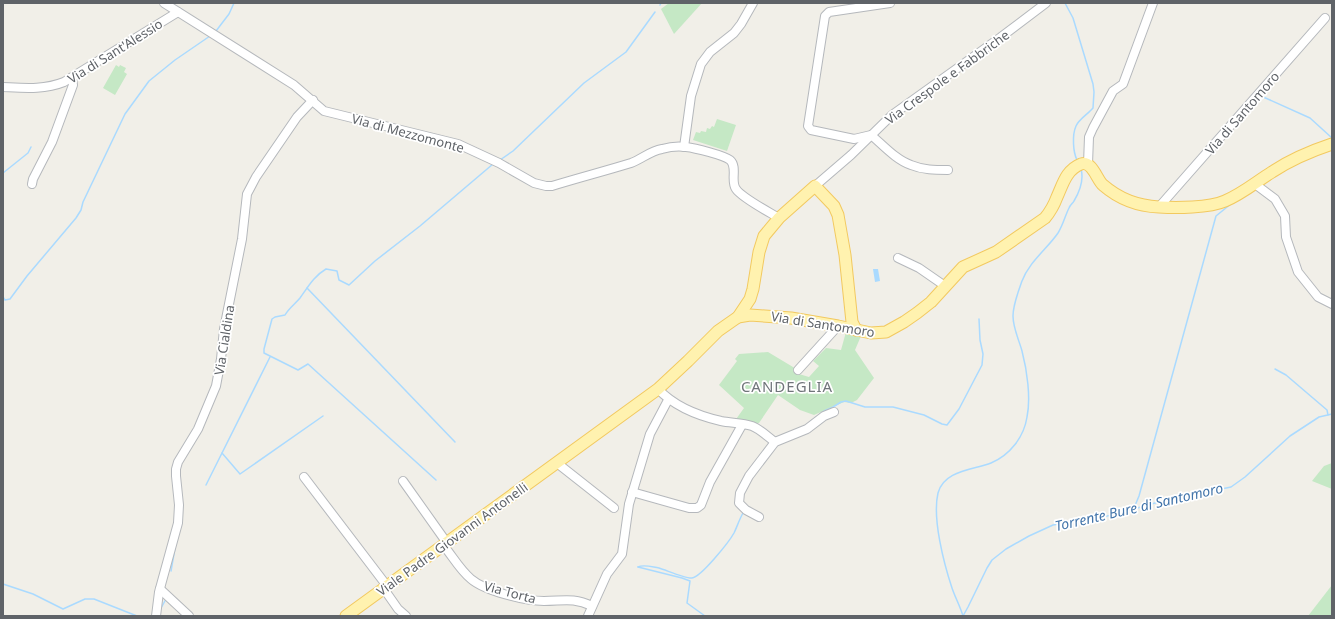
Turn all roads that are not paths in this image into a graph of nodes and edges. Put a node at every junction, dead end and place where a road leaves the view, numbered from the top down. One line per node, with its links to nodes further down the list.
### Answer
1 (164, 3): 6 (street, Via di Mezzomonte)
2 (753, 3): 13 (street)
3 (890, 3): 11 (street)
4 (1046, 3): 11 (street, Via Crespole e Fabbriche)
5 (1153, 3): 14 (street)
6 (178, 12): 8 (street, Via di Sant'Alessio); 10 (street, Via di Mezzomonte)
7 (1325, 18): 19 (street, Via di Santomoro)
8 (72, 78): 9 (street, Via di Sant'Alessio); 16 (street)
9 (3, 87)
10 (312, 100): 13 (street, Via di Mezzomonte); 40 (street, Via Cialdina)
11 (871, 135): 15 (street); 18 (street, Via Crespole e Fabbriche)
12 (1332, 144): 17 (main road)
13 (684, 147): 20 (street, Via di Mezzomonte)
14 (1081, 165): 19 (main road); 22 (main road, Via di Santomoro)
15 (948, 170)
16 (32, 184)
17 (1255, 184): 19 (main road); 23 (street)
18 (815, 186): 20 (main road); 25 (main road)
19 (1159, 207)
20 (779, 218): 24 (main road)
21 (898, 258): 22 (street)
22 (944, 286): 25 (main road, Via di Santomoro)
23 (1332, 304)
24 (738, 317): 25 (main road, Via di Santomoro); 27 (main road, Viale Padre Giovanni Antonelli)
25 (848, 326): 26 (street)
26 (798, 370)
27 (658, 389): 28 (street); 32 (main road, Viale Padre Giovanni Antonelli)
28 (668, 400): 30 (street); 35 (street)
29 (834, 412): 31 (street)
30 (742, 425): 31 (street); 35 (street)
31 (775, 442): 37 (street)
32 (557, 463): 36 (street); 38 (main road, Viale Padre Giovanni Antonelli)
33 (304, 477): 39 (street)
34 (403, 480): 38 (street, Via Torta)
35 (632, 492): 41 (street)
36 (614, 508)
37 (759, 516)
38 (446, 544): 39 (main road, Viale Padre Giovanni Antonelli); 41 (street, Via Torta)
39 (385, 588): 44 (main road, Viale Padre Giovanni Antonelli); 45 (street)
40 (160, 590): 42 (street, Via Cialdina); 43 (street)
41 (592, 606): 46 (street)
42 (156, 612)
43 (189, 616)
44 (346, 616)
45 (406, 616)
46 (588, 616)

